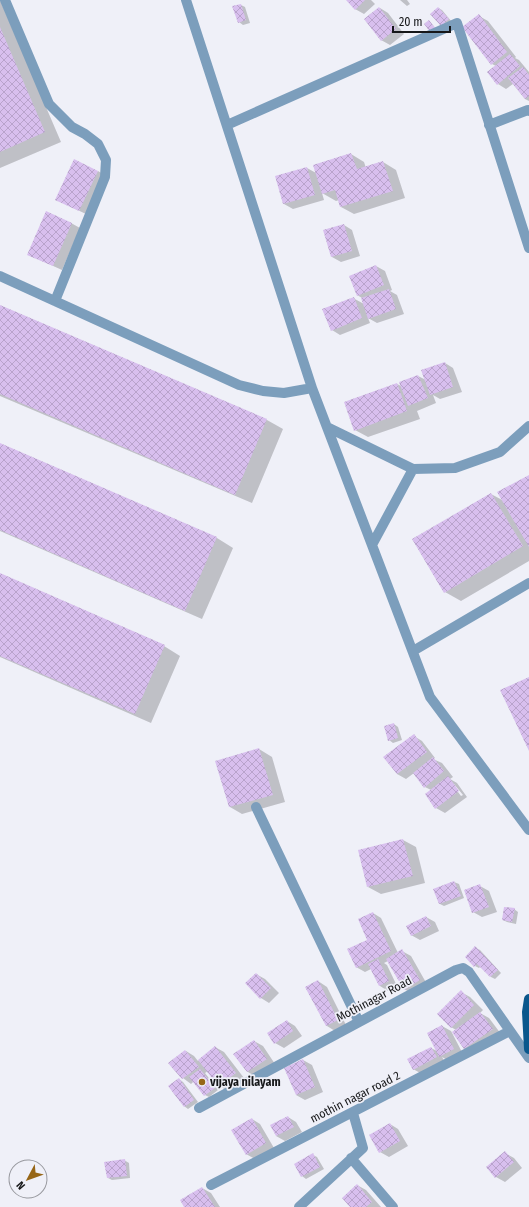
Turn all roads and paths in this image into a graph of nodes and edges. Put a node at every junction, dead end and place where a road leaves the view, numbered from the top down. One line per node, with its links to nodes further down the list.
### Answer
1 (5, 0): 8 (street)
2 (186, 0): 5 (street)
3 (529, 111): 4 (street)
4 (490, 125): 5 (street); 6 (street)
5 (227, 126): 9 (street)
6 (529, 248)
7 (0, 276): 8 (street)
8 (55, 301): 9 (street)
9 (312, 388): 11 (street)
10 (529, 426): 12 (street)
11 (327, 428): 12 (street); 13 (street)
12 (413, 470): 13 (street)
13 (372, 545): 15 (street)
14 (529, 583): 15 (street)
15 (413, 651): 17 (street)
16 (256, 807): 19 (street)
17 (529, 830)
18 (529, 999): 21 (main road)
19 (359, 1022): 20 (street, Mothinagar Road); 23 (street, Mothinagar Road)
20 (510, 1032): 22 (street, Mothinagar Road); 24 (street, mothin nagar road 2)
21 (529, 1049)
22 (529, 1058)
23 (199, 1108)
24 (353, 1113): 25 (street); 26 (street, mothin nagar road 2)
25 (351, 1158): 27 (street); 28 (street)
26 (211, 1185)
27 (299, 1207)
28 (393, 1207)

